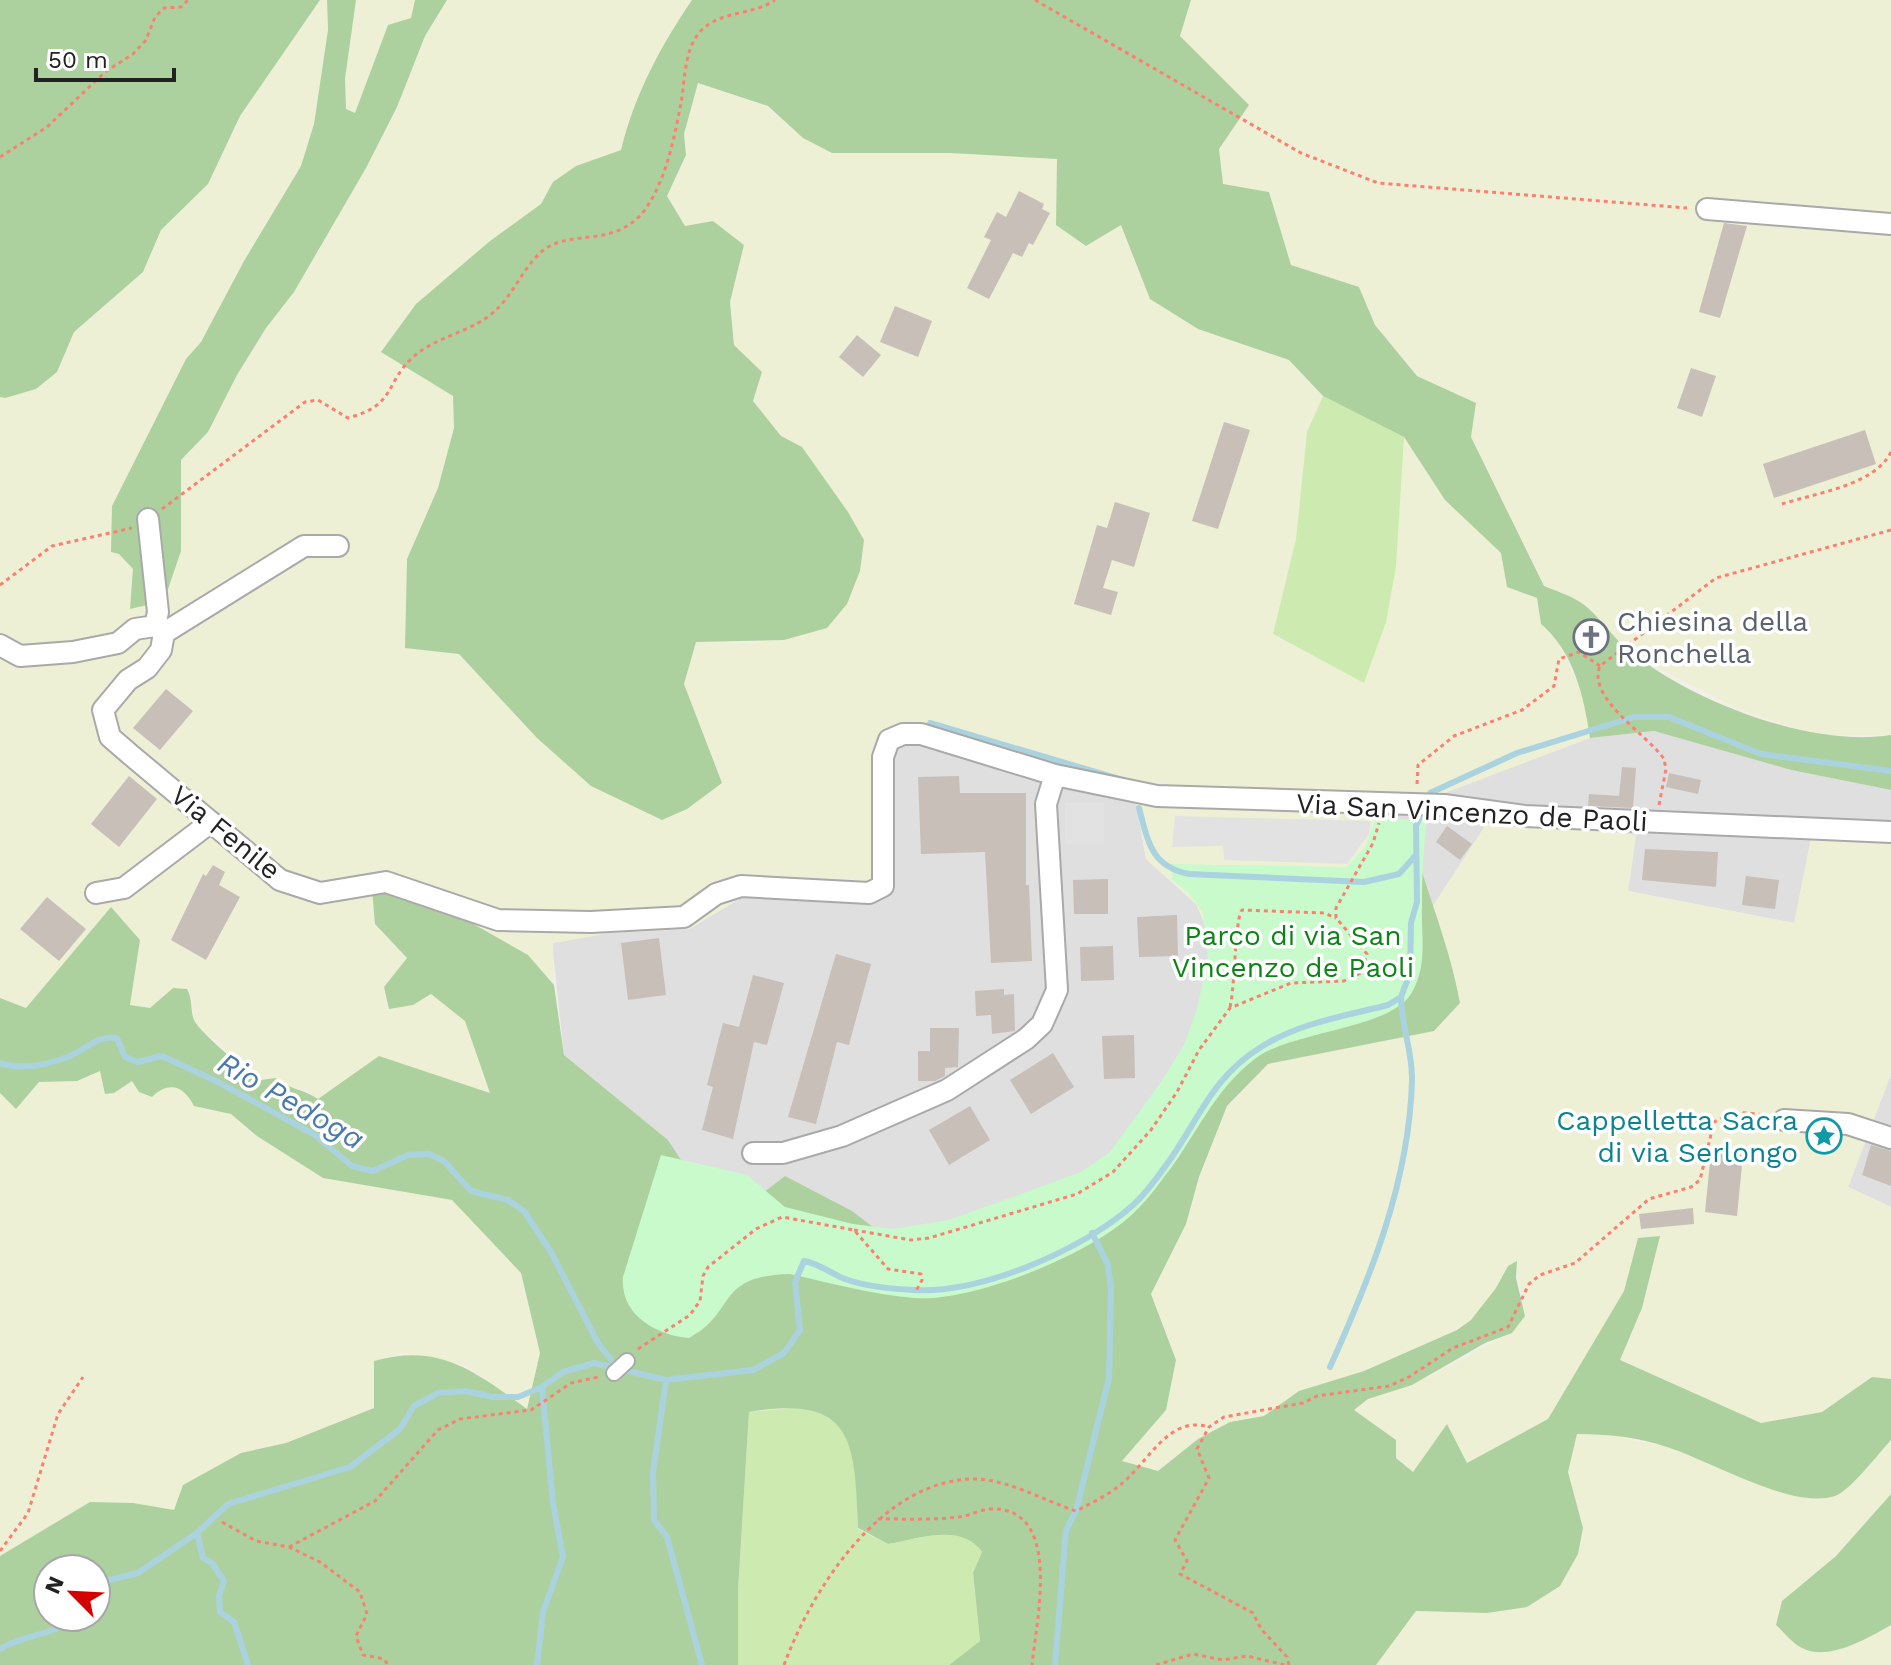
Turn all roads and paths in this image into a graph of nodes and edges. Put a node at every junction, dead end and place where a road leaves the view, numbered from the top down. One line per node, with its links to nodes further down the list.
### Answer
1 (171, 0): 5 (path)
2 (188, 0): 5 (path)
3 (775, 0): 11 (path)
4 (1035, 0): 7 (path)
5 (176, 6): 6 (path)
6 (0, 157)
7 (1707, 209): 8 (street)
8 (1891, 224)
9 (1891, 452): 10 (path)
10 (1782, 504)
11 (148, 519): 14 (path); 15 (street)
12 (1891, 530): 17 (path)
13 (338, 546): 15 (street)
14 (0, 585)
15 (159, 630): 16 (street); 21 (street, Via Fenile)
16 (0, 645)
17 (1600, 666): 20 (path); 22 (path)
18 (1055, 775): 19 (street, Via San Vincenzo de Paoli); 24 (street, Via San Vincenzo de Paoli); 32 (street)
19 (1385, 804): 20 (street, Via San Vincenzo de Paoli); 26 (path)
20 (1414, 805): 22 (street, Via San Vincenzo de Paoli)
21 (211, 822): 24 (street, Via Fenile); 25 (street)
22 (1653, 823): 23 (street, Via San Vincenzo de Paoli)
23 (1891, 832)
24 (883, 886)
25 (96, 893)
26 (1336, 908): 27 (path); 28 (path)
27 (1324, 913): 28 (path); 29 (path)
28 (1336, 918): 29 (path)
29 (1230, 1008): 33 (path)
30 (1784, 1120): 31 (street); 38 (path)
31 (1891, 1138)
32 (753, 1153)
33 (854, 1230): 34 (path); 35 (path)
34 (915, 1293)
35 (627, 1361): 36 (street)
36 (614, 1373): 41 (path)
37 (83, 1377): 42 (path)
38 (1209, 1427): 39 (path); 47 (path)
39 (878, 1519): 44 (path); 45 (path)
40 (222, 1522): 41 (path)
41 (289, 1547): 43 (path)
42 (0, 1551)
43 (388, 1665)
44 (784, 1665)
45 (1032, 1665)
46 (1156, 1665): 47 (path)
47 (1287, 1665)

